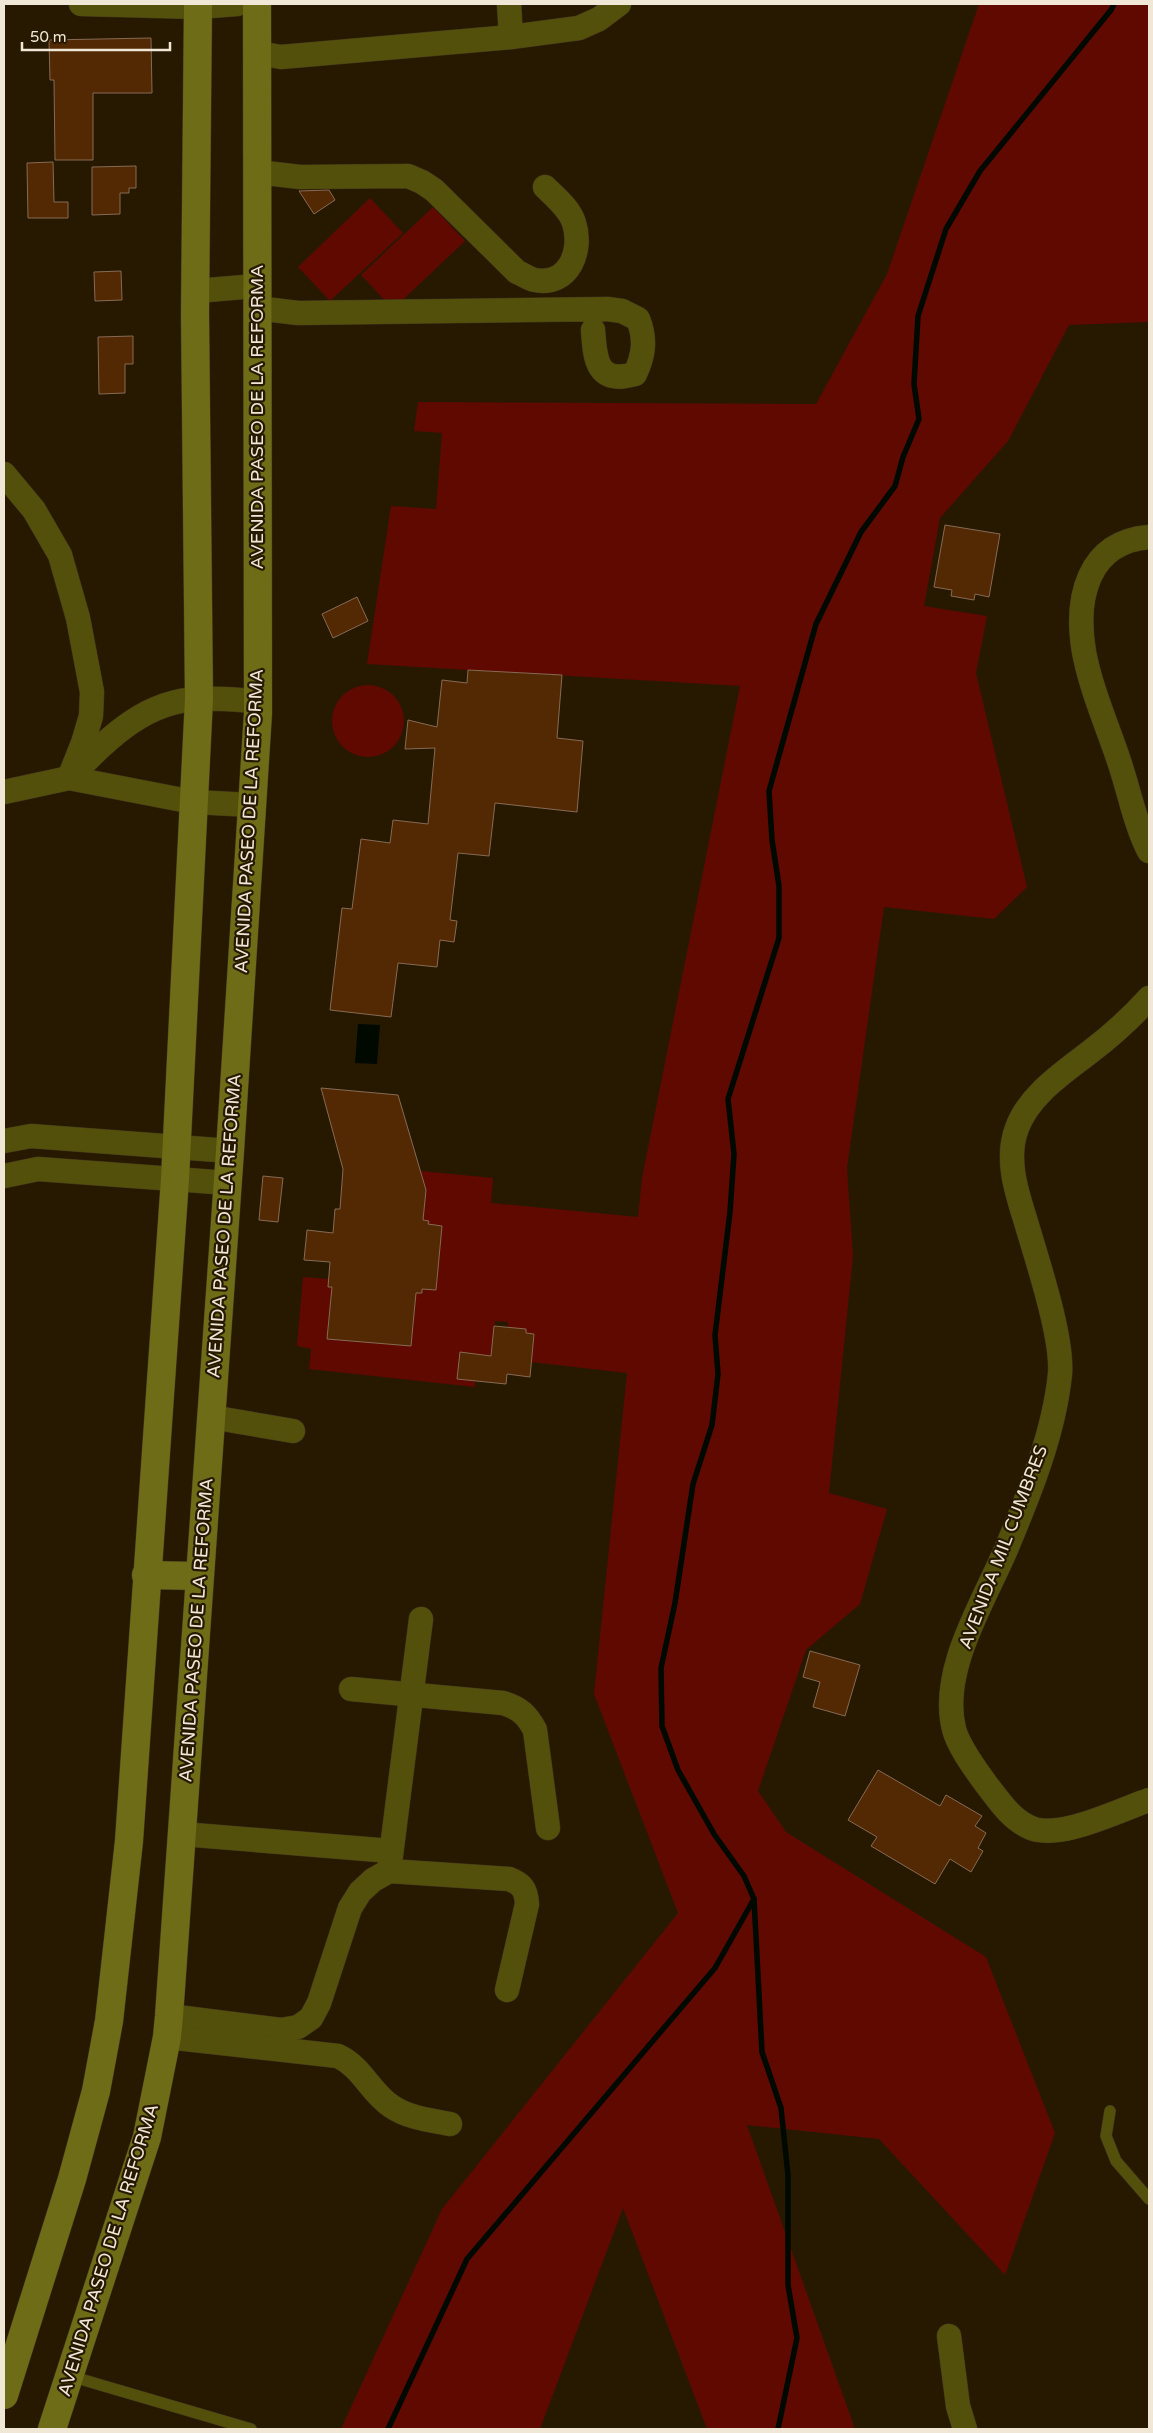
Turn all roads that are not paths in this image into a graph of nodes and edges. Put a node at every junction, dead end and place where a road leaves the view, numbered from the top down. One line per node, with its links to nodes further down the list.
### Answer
1 (81, 4): 6 (street)
2 (237, 4): 6 (street)
3 (257, 4): 8 (main road, AVENIDA PASEO DE LA REFORMA)
4 (509, 4): 7 (street)
5 (619, 4): 7 (street)
6 (198, 5): 11 (main road)
7 (511, 37): 8 (street)
8 (258, 53): 9 (main road, AVENIDA PASEO DE LA REFORMA)
9 (257, 172): 10 (street); 12 (main road, AVENIDA PASEO DE LA REFORMA)
10 (545, 187)
11 (196, 291): 12 (street); 16 (main road)
12 (256, 297): 13 (street); 17 (main road, AVENIDA PASEO DE LA REFORMA)
13 (593, 330)
14 (4, 474): 18 (street)
15 (1149, 537): 22 (street)
16 (198, 699): 17 (street); 18 (street); 20 (main road)
17 (258, 701): 21 (main road, AVENIDA PASEO DE LA REFORMA)
18 (68, 778): 19 (street); 20 (street)
19 (4, 792)
20 (193, 802): 21 (street); 25 (main road)
21 (252, 804): 26 (main road, AVENIDA PASEO DE LA REFORMA)
22 (1149, 851)
23 (1149, 998): 37 (street, AVENIDA MIL CUMBRES)
24 (4, 1141): 25 (street)
25 (176, 1147): 26 (street); 28 (main road)
26 (230, 1151): 29 (main road, AVENIDA PASEO DE LA REFORMA)
27 (4, 1176): 28 (street)
28 (175, 1179): 29 (street); 32 (main road)
29 (228, 1183): 30 (main road, AVENIDA PASEO DE LA REFORMA)
30 (211, 1417): 31 (street); 33 (main road, AVENIDA PASEO DE LA REFORMA)
31 (293, 1431)
32 (146, 1575): 33 (main road); 48 (main road)
33 (199, 1576): 39 (main road, AVENIDA PASEO DE LA REFORMA)
34 (421, 1619): 36 (street)
35 (351, 1689): 36 (street)
36 (411, 1694): 38 (street); 40 (street)
37 (1149, 1800)
38 (548, 1828)
39 (182, 1834): 40 (street); 42 (main road, AVENIDA PASEO DE LA REFORMA)
40 (390, 1861): 41 (street); 42 (street)
41 (507, 1990)
42 (168, 2026): 44 (street); 47 (main road, AVENIDA PASEO DE LA REFORMA)
43 (1110, 2111): 45 (lane)
44 (450, 2124)
45 (1149, 2199)
46 (949, 2336): 51 (street)
47 (70, 2376): 49 (main road, AVENIDA PASEO DE LA REFORMA); 50 (lane)
48 (4, 2395)
49 (52, 2429)
50 (251, 2429)
51 (966, 2429)

